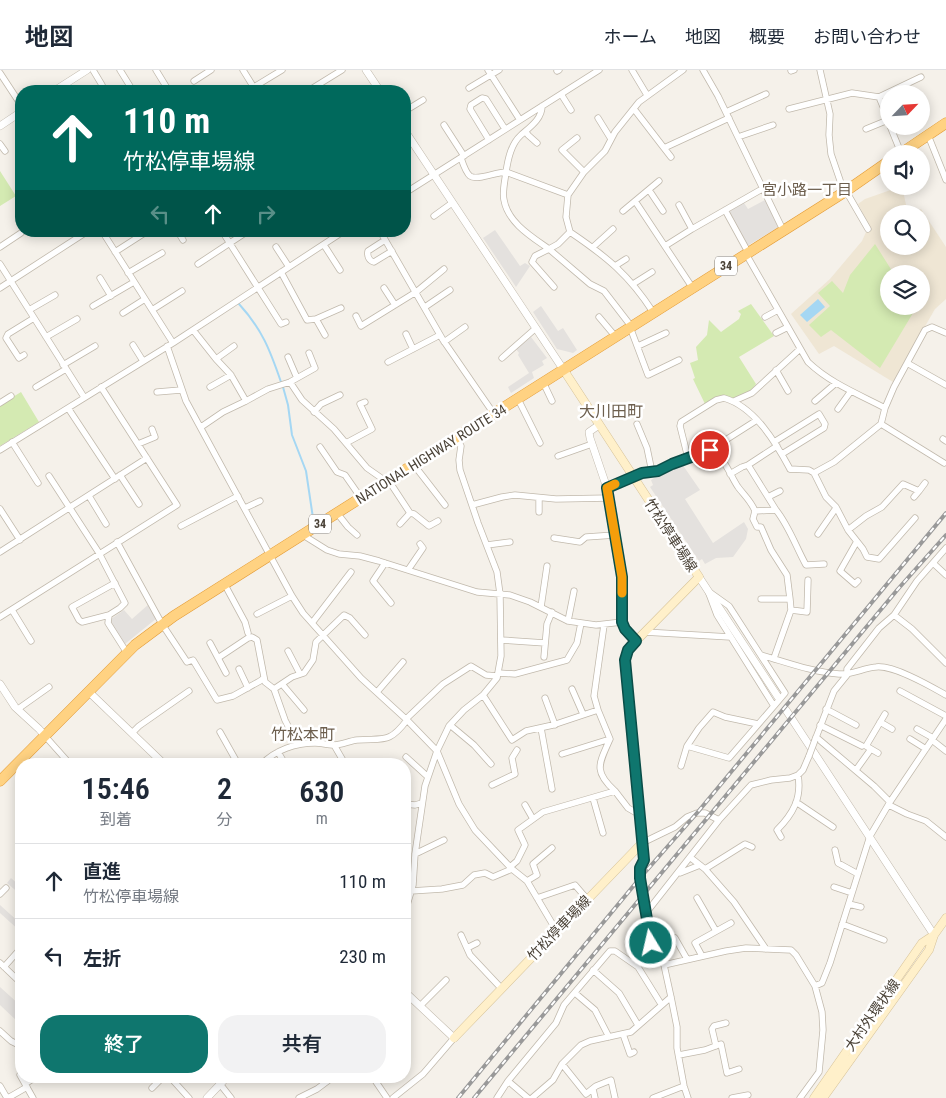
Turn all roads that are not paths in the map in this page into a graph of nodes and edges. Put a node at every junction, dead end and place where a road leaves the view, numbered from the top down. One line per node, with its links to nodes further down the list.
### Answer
1 (88, 70): 22 (street)
2 (93, 70): 23 (street)
3 (120, 70): 24 (street)
4 (156, 70): 21 (street)
5 (211, 70): 19 (street)
6 (243, 70): 25 (street)
7 (282, 70): 26 (street)
8 (342, 70): 27 (street)
9 (499, 70): 16 (street)
10 (599, 70): 31 (street)
11 (632, 70): 33 (street)
12 (683, 70): 33 (street)
13 (703, 70): 43 (street)
14 (821, 70): 36 (street)
15 (370, 71): 28 (street)
16 (490, 72): 30 (street); 47 (street)
17 (0, 73): 20 (street)
18 (921, 77): 29 (street)
19 (194, 81)
20 (3, 83): 35 (street)
21 (167, 84)
22 (64, 85)
23 (102, 85)
24 (130, 85)
25 (252, 85)
26 (261, 85)
27 (321, 85)
28 (377, 85)
29 (905, 85)
30 (469, 88)
31 (561, 94): 38 (street); 42 (street)
32 (766, 94): 43 (street)
33 (648, 95): 40 (street)
34 (880, 97): 36 (street)
35 (15, 98)
36 (827, 99): 41 (street); 79 (street)
37 (424, 100): 39 (street)
38 (542, 106): 47 (street); 55 (street)
39 (411, 108)
40 (634, 108): 60 (street); 66 (street)
41 (789, 109)
42 (570, 110)
43 (726, 112): 46 (street)
44 (15, 116): 52 (street)
45 (598, 118): 60 (street)
46 (729, 118): 58 (street); 66 (street)
47 (520, 120): 53 (street)
48 (946, 123): 56 (highway)
49 (880, 124): 54 (street)
50 (444, 125): 68 (street)
51 (773, 125): 58 (street)
52 (0, 126)
53 (505, 129): 62 (street); 62 (street)
54 (866, 129)
55 (526, 132): 63 (street); 71 (street)
56 (930, 134)
57 (928, 135): 65 (highway); 74 (street)
58 (738, 137): 77 (street)
59 (577, 138): 72 (street)
60 (611, 139): 72 (street)
61 (411, 140): 73 (street)
62 (489, 140): 68 (street)
63 (537, 143)
64 (0, 144): 67 (street)
65 (913, 145)
66 (664, 148): 69 (street)
67 (5, 151)
68 (462, 157): 71 (street); 73 (street)
69 (671, 157)
70 (880, 168): 79 (highway, NATIONAL HIGHWAY ROUTE 34 / 34)
71 (506, 172): 80 (street); 110 (street)
72 (584, 172): 80 (street)
73 (433, 175): 76 (street); 82 (street)
74 (946, 180)
75 (659, 181): 78 (street)
76 (411, 189)
77 (762, 189): 84 (street); 91 (street)
78 (648, 190): 81 (street); 86 (street)
79 (845, 191): 90 (street); 91 (highway, NATIONAL HIGHWAY ROUTE 34 / 34)
80 (568, 195): 92 (street)
81 (635, 201): 85 (street); 106 (street)
82 (452, 203): 87 (street); 159 (street)
83 (679, 205): 88 (street)
84 (725, 210): 88 (street); 114 (street)
85 (623, 211)
86 (663, 211)
87 (434, 216)
88 (692, 228): 106 (street)
89 (613, 229): 109 (street)
90 (868, 229)
91 (783, 230): 114 (highway, NATIONAL HIGHWAY ROUTE 34 / 34)
92 (570, 232): 109 (street); 110 (street)
93 (15, 237): 107 (street)
94 (79, 237): 126 (street)
95 (106, 237): 112 (street)
96 (138, 237): 112 (street)
97 (183, 237): 102 (street)
98 (226, 237): 104 (street)
99 (239, 237): 104 (street)
100 (335, 237): 105 (street)
101 (383, 237): 103 (street)
102 (184, 240)
103 (385, 240): 111 (street); 111 (street)
104 (230, 243): 117 (street); 129 (street)
105 (324, 244): 119 (street); 121 (street)
106 (665, 246): 131 (street)
107 (0, 247)
108 (276, 247): 119 (street)
109 (592, 247): 118 (street)
110 (549, 249): 130 (street); 157 (street)
111 (392, 251): 136 (street)
112 (115, 252): 124 (street)
113 (162, 253): 124 (street)
114 (747, 253): 131 (highway, NATIONAL HIGHWAY ROUTE 34 / 34); 146 (street)
115 (626, 259): 118 (street)
116 (0, 264): 126 (street)
117 (198, 264)
118 (615, 266): 128 (street)
119 (289, 267): 122 (street)
120 (444, 268): 136 (street)
121 (340, 270)
122 (280, 272): 129 (street); 154 (street)
123 (652, 272): 128 (street)
124 (128, 273): 127 (street)
125 (100, 278): 138 (street)
126 (11, 281): 132 (street); 144 (street)
127 (134, 282): 138 (street); 139 (street)
128 (633, 284): 147 (street)
129 (258, 287): 155 (street); 160 (street)
130 (554, 287)
131 (692, 287): 147 (highway, NATIONAL HIGHWAY ROUTE 34 / 34)
132 (0, 288)
133 (384, 288): 140 (street)
134 (450, 290): 142 (street)
135 (182, 291): 145 (street)
136 (416, 292): 140 (street); 142 (street)
137 (55, 295): 144 (street)
138 (111, 296): 141 (street)
139 (145, 299): 145 (street); 148 (street)
140 (396, 305): 149 (street)
141 (93, 306)
142 (424, 307): 165 (street)
143 (341, 308): 154 (street)
144 (29, 310): 152 (street)
145 (152, 310): 170 (street)
146 (778, 310): 151 (street); 158 (street)
147 (653, 312): 157 (highway, NATIONAL HIGHWAY ROUTE 34 / 34)
148 (123, 313)
149 (356, 316)
150 (599, 317): 167 (street)
151 (766, 317)
152 (34, 318): 168 (street); 180 (street)
153 (77, 319): 168 (street)
154 (316, 319): 166 (street)
155 (281, 324)
156 (465, 327): 169 (street)
157 (630, 327): 167 (highway, NATIONAL HIGHWAY ROUTE 34 / 34); 175 (street)
158 (788, 327): 162 (street); 177 (street)
159 (536, 328): 181 (street); 188 (street)
160 (193, 330): 170 (street); 182 (street)
161 (666, 333): 175 (street)
162 (776, 333)
163 (946, 333): 186 (street)
164 (406, 334): 176 (street)
165 (440, 334): 169 (street); 176 (street)
166 (324, 335)
167 (614, 336): 188 (highway, NATIONAL HIGHWAY ROUTE 34 / 34)
168 (46, 337): 187 (street)
169 (444, 342): 217 (street)
170 (173, 343): 173 (street)
171 (133, 345): 184 (street)
172 (95, 346): 187 (street)
173 (167, 346): 184 (street); 199 (street)
174 (234, 346): 182 (street)
175 (638, 346): 183 (street)
176 (413, 349): 185 (street)
177 (800, 349): 189 (street); 194 (street)
178 (309, 353): 191 (street)
179 (288, 356): 191 (street)
180 (19, 358)
181 (502, 358)
182 (216, 359): 190 (street)
183 (679, 360)
184 (143, 361): 197 (street)
185 (388, 362)
186 (907, 363): 195 (street); 214 (street)
187 (64, 367): 196 (street); 205 (street)
188 (563, 369): 192 (highway, NATIONAL HIGHWAY ROUTE 34 / 34); 221 (main road, 竹松停車場線)
189 (776, 370): 202 (street); 209 (street)
190 (231, 375): 198 (street); 207 (street)
191 (297, 378): 193 (street)
192 (542, 382): 206 (highway, NATIONAL HIGHWAY ROUTE 34 / 34); 208 (street)
193 (285, 383): 207 (street); 216 (street)
194 (836, 383): 200 (street); 210 (street)
195 (946, 385)
196 (36, 387)
197 (101, 387): 205 (street); 228 (street)
198 (210, 388)
199 (181, 390): 201 (street); 222 (street)
200 (851, 391): 214 (street); 215 (street)
201 (157, 392)
202 (788, 392)
203 (11, 396): 211 (street)
204 (340, 396): 216 (street)
205 (84, 398): 213 (street)
206 (518, 399): 217 (highway, NATIONAL HIGHWAY ROUTE 34 / 34); 227 (street)
207 (246, 401): 222 (street)
208 (552, 401)
209 (734, 401): 218 (street); 237 (street)
210 (815, 402)
211 (0, 403)
212 (360, 404): 226 (street)
213 (68, 408): 225 (street); 247 (street)
214 (885, 408): 220 (street)
215 (838, 409)
216 (314, 412): 226 (street)
217 (494, 414): 224 (highway, NATIONAL HIGHWAY ROUTE 34 / 34)
218 (758, 420): 230 (street); 233 (street)
219 (638, 424): 242 (street)
220 (881, 424): 238 (street); 243 (street)
221 (599, 425): 229 (street); 248 (main road, 竹松停車場線)
222 (201, 426): 256 (street)
223 (152, 429): 228 (street)
224 (457, 438): 239 (highway, NATIONAL HIGHWAY ROUTE 34 / 34); 265 (street)
225 (12, 442): 232 (street); 251 (street)
226 (346, 443): 249 (street)
227 (540, 443)
228 (138, 444): 236 (street)
229 (592, 444): 235 (street); 252 (street)
230 (775, 444): 234 (street); 234 (street); 240 (street)
231 (320, 447): 259 (street)
232 (0, 450)
233 (710, 450): 237 (street); 244 (street)
234 (782, 454): 241 (street)
235 (558, 456)
236 (147, 458): 247 (street); 288 (street)
237 (688, 458): 242 (street)
238 (944, 463)
239 (414, 465): 249 (highway, NATIONAL HIGHWAY ROUTE 34 / 34); 264 (street)
240 (748, 465): 244 (street); 257 (street)
241 (790, 469): 243 (street); 245 (street)
242 (652, 472): 248 (street)
243 (814, 473): 269 (street)
244 (730, 474): 271 (street)
245 (786, 475)
246 (49, 476): 267 (street)
247 (117, 477): 255 (street); 263 (street)
248 (633, 477): 252 (street); 305 (main road, 竹松停車場線)
249 (388, 481): 259 (highway, NATIONAL HIGHWAY ROUTE 34 / 34); 273 (street)
250 (925, 483): 254 (street)
251 (38, 484)
252 (607, 488): 261 (street)
253 (780, 491): 257 (street)
254 (919, 491): 258 (street); 280 (street)
255 (89, 496): 267 (street); 277 (street)
256 (238, 496): 268 (street); 279 (street)
257 (768, 497): 270 (street)
258 (914, 497)
259 (361, 498): 274 (highway, NATIONAL HIGHWAY ROUTE 34 / 34)
260 (540, 498): 261 (street); 265 (street); 272 (street)
261 (609, 498): 284 (street)
262 (260, 501): 268 (street)
263 (139, 504)
264 (445, 505)
265 (472, 505): 291 (street)
266 (0, 508): 286 (street)
267 (70, 508): 286 (street); 296 (street)
268 (245, 508): 297 (street)
269 (836, 508): 280 (street); 281 (street)
270 (776, 510): 271 (street); 300 (street)
271 (755, 511): 315 (street)
272 (539, 512)
273 (410, 513): 276 (street); 278 (street)
274 (337, 514): 282 (highway, NATIONAL HIGHWAY ROUTE 34 / 34); 283 (street)
275 (915, 518): 290 (street)
276 (438, 521)
277 (106, 524)
278 (400, 524)
279 (181, 526)
280 (848, 530): 290 (street)
281 (818, 534)
282 (303, 535): 297 (highway, NATIONAL HIGHWAY ROUTE 34 / 34); 298 (street)
283 (357, 535)
284 (615, 535): 287 (street); 327 (street)
285 (554, 538): 287 (street)
286 (20, 540): 295 (street)
287 (582, 540): 294 (street)
288 (117, 542): 296 (street); 329 (street)
289 (510, 542): 291 (street)
290 (856, 543): 307 (street)
291 (487, 545): 312 (street)
292 (423, 548): 302 (street)
293 (946, 548): 299 (street)
294 (582, 550)
295 (1, 551)
296 (98, 553): 308 (street); 318 (street)
297 (271, 556): 309 (highway, NATIONAL HIGHWAY ROUTE 34 / 34); 313 (street)
298 (385, 563): 302 (street); 316 (street)
299 (933, 563): 304 (street); 323 (street)
300 (824, 564)
301 (547, 566): 317 (street)
302 (408, 570): 312 (street)
303 (352, 572): 326 (street)
304 (946, 575)
305 (699, 577): 311 (street); 332 (main road, 竹松停車場線)
306 (808, 580): 319 (street)
307 (858, 581)
308 (114, 583): 322 (street); 322 (street)
309 (225, 584): 329 (highway, NATIONAL HIGHWAY ROUTE 34 / 34); 331 (street)
310 (574, 591): 325 (street)
311 (708, 591): 335 (street); 343 (street); 367 (street)
312 (500, 594): 317 (street); 336 (street)
313 (292, 596): 321 (street); 326 (street)
314 (761, 599): 315 (street)
315 (790, 599): 319 (street)
316 (392, 602)
317 (541, 607): 320 (street)
318 (12, 610): 324 (street); 337 (street)
319 (791, 610): 346 (street)
320 (552, 612): 325 (street); 340 (street)
321 (257, 614)
322 (109, 615): 342 (street)
323 (894, 615): 348 (street); 353 (street)
324 (0, 617)
325 (568, 621): 328 (street)
326 (312, 622): 334 (street)
327 (622, 622): 330 (street); 338 (street)
328 (581, 623): 330 (street); 352 (street)
329 (162, 624): 342 (highway, NATIONAL HIGHWAY ROUTE 34 / 34); 358 (street)
330 (604, 625): 373 (street)
331 (248, 632)
332 (644, 632): 335 (street); 338 (main road, 竹松停車場線)
333 (365, 634): 334 (street)
334 (323, 636): 351 (street); 364 (street)
335 (730, 637): 369 (street)
336 (501, 640): 340 (street); 352 (street)
337 (31, 641)
338 (636, 641): 431 (main road, 竹松停車場線)
339 (210, 643): 345 (street)
340 (545, 643): 344 (street)
341 (288, 652): 351 (street)
342 (127, 653): 361 (highway, NATIONAL HIGHWAY ROUTE 34 / 34)
343 (761, 655): 346 (street); 369 (street)
344 (544, 657)
345 (218, 658): 350 (street); 354 (street)
346 (774, 658): 353 (street)
347 (403, 662): 364 (street)
348 (946, 663)
349 (239, 669): 358 (street)
350 (226, 673)
351 (300, 674): 356 (street)
352 (498, 674): 365 (street); 378 (street)
353 (848, 675): 366 (street); 371 (street)
354 (264, 678): 358 (street); 360 (street)
355 (0, 684): 370 (street)
356 (282, 684): 360 (street); 372 (street)
357 (49, 688): 370 (street)
358 (248, 688)
359 (572, 689): 375 (street)
360 (274, 690): 396 (street)
361 (88, 691): 389 (street); 390 (highway, NATIONAL HIGHWAY ROUTE 34 / 34)
362 (189, 691): 389 (street)
363 (900, 691): 377 (street)
364 (377, 692): 378 (street)
365 (482, 695): 381 (street); 395 (street)
366 (946, 696)
367 (778, 697)
368 (545, 698): 382 (street)
369 (774, 706): 380 (street)
370 (18, 709): 390 (street)
371 (826, 709): 383 (street); 384 (street)
372 (304, 710)
373 (598, 710): 375 (street); 391 (street)
374 (786, 710): 436 (street)
375 (583, 714): 382 (street)
376 (885, 714): 379 (street)
377 (946, 717): 394 (street)
378 (406, 719): 397 (street); 403 (street)
379 (880, 722): 387 (street); 400 (street)
380 (758, 724): 398 (street); 398 (street)
381 (450, 725): 403 (street); 415 (street)
382 (554, 725): 385 (street)
383 (820, 725): 392 (street); 399 (street)
384 (856, 725)
385 (541, 728): 395 (street); 423 (street)
386 (917, 728): 394 (street)
387 (892, 729)
388 (220, 732): 410 (street)
389 (132, 734): 409 (street)
390 (45, 736): 407 (highway, NATIONAL HIGHWAY ROUTE 34 / 34); 408 (street)
391 (610, 739): 406 (street); 424 (street)
392 (815, 739): 418 (street); 419 (street, bridge)
393 (910, 739): 401 (street)
394 (932, 739): 401 (street); 402 (street)
395 (512, 740): 422 (street)
396 (297, 744): 397 (street); 404 (street)
397 (334, 745): 413 (street)
398 (687, 746): 417 (street)
399 (862, 746)
400 (872, 749): 405 (street); 418 (street)
401 (926, 749): 428 (street)
402 (946, 750)
403 (437, 751): 420 (street); 447 (street)
404 (278, 752): 411 (street); 412 (street)
405 (878, 753)
406 (562, 754)
407 (23, 758)
408 (65, 758)
409 (158, 758)
410 (235, 758)
411 (268, 758)
412 (282, 758)
413 (342, 758)
414 (411, 762): 420 (street)
415 (491, 764)
416 (15, 766): 421 (highway, NATIONAL HIGHWAY ROUTE 34 / 34)
417 (681, 766)
418 (856, 770): 428 (street)
419 (798, 775): 426 (street); 433 (street)
420 (428, 777): 427 (street)
421 (0, 781)
422 (492, 785)
423 (552, 788)
424 (615, 791): 425 (street); 431 (street)
425 (593, 798): 432 (street); 435 (street)
426 (796, 802): 434 (street); 437 (street)
427 (422, 803): 429 (street); 444 (street)
428 (890, 804): 436 (street); 438 (street)
429 (411, 805)
430 (525, 806): 432 (street)
431 (640, 815): 440 (main road, 竹松停車場線)
432 (533, 819): 447 (street)
433 (719, 820): 440 (street); 445 (street)
434 (833, 827)
435 (602, 833)
436 (870, 836): 449 (street); 469 (street)
437 (781, 837)
438 (946, 837)
439 (444, 840): 444 (street)
440 (642, 843): 459 (main road, 竹松停車場線); 462 (street)
441 (752, 847): 446 (street)
442 (552, 848): 450 (street)
443 (835, 850): 449 (street)
444 (415, 854): 453 (street)
445 (691, 858): 446 (street); 448 (street)
446 (703, 867): 448 (street); 474 (street)
447 (511, 868): 450 (street); 453 (street)
448 (678, 874): 462 (street)
449 (858, 874): 454 (street)
450 (527, 881): 457 (street)
451 (834, 887): 454 (street)
452 (6, 888): 455 (street)
453 (412, 891): 456 (street)
454 (852, 892): 460 (street)
455 (0, 894)
456 (411, 894)
457 (537, 898): 459 (street); 466 (street)
458 (697, 898): 467 (street)
459 (587, 899): 466 (main road, 竹松停車場線)
460 (849, 904): 461 (street); 465 (street)
461 (861, 906)
462 (646, 913): 479 (street)
463 (946, 918): 469 (main road, 大村外環状線)
464 (731, 923): 467 (street)
465 (842, 924): 471 (street); 483 (street)
466 (556, 930): 484 (main road, 竹松停車場線)
467 (716, 932): 476 (street)
468 (461, 935): 473 (street)
469 (934, 935): 533 (main road, 大村外環状線); 534 (main road, 大村外環状線)
470 (675, 938): 477 (street)
471 (884, 940)
472 (477, 943): 473 (street)
473 (467, 948): 484 (street)
474 (766, 949): 476 (street); 483 (street)
475 (15, 953): 478 (street)
476 (702, 956): 477 (street)
477 (687, 959): 479 (street)
478 (2, 965): 481 (street)
479 (664, 965): 486 (street)
480 (593, 970): 485 (street); 488 (street); 491 (street)
481 (15, 977)
482 (446, 980): 489 (street)
483 (815, 986): 532 (street)
484 (501, 988): 495 (main road, 竹松停車場線)
485 (575, 993): 494 (street); 502 (street)
486 (671, 997): 488 (street); 499 (street)
487 (411, 998): 489 (street)
488 (661, 1004): 491 (street)
489 (420, 1006): 495 (street)
490 (726, 1023): 497 (street)
491 (638, 1025): 493 (street)
492 (0, 1031): 496 (street)
493 (623, 1034): 494 (street); 498 (street)
494 (609, 1037): 500 (street)
495 (454, 1038): 523 (street)
496 (15, 1042)
497 (716, 1046): 499 (street); 501 (street)
498 (629, 1054)
499 (678, 1055): 511 (street)
500 (562, 1064): 513 (street); 514 (street)
501 (739, 1069)
502 (508, 1081): 524 (street); 525 (street)
503 (28, 1083): 509 (street)
504 (157, 1083): 512 (street)
505 (175, 1083): 518 (street)
506 (326, 1083): 521 (street)
507 (376, 1083): 522 (street)
508 (220, 1084): 519 (street); 520 (street)
509 (26, 1085): 516 (street); 517 (street)
510 (0, 1086): 516 (street)
511 (684, 1086): 529 (street); 530 (street)
512 (152, 1088)
513 (593, 1089): 527 (street); 528 (street)
514 (540, 1091): 525 (street); 526 (street)
515 (748, 1095): 531 (street)
516 (7, 1098)
517 (33, 1098)
518 (189, 1098)
519 (207, 1098)
520 (231, 1098)
521 (299, 1098)
522 (386, 1098)
523 (393, 1098)
524 (497, 1098)
525 (530, 1098)
526 (544, 1098)
527 (595, 1098)
528 (615, 1098)
529 (653, 1098)
530 (688, 1098)
531 (732, 1098)
532 (800, 1098)
533 (814, 1098)
534 (823, 1098)

